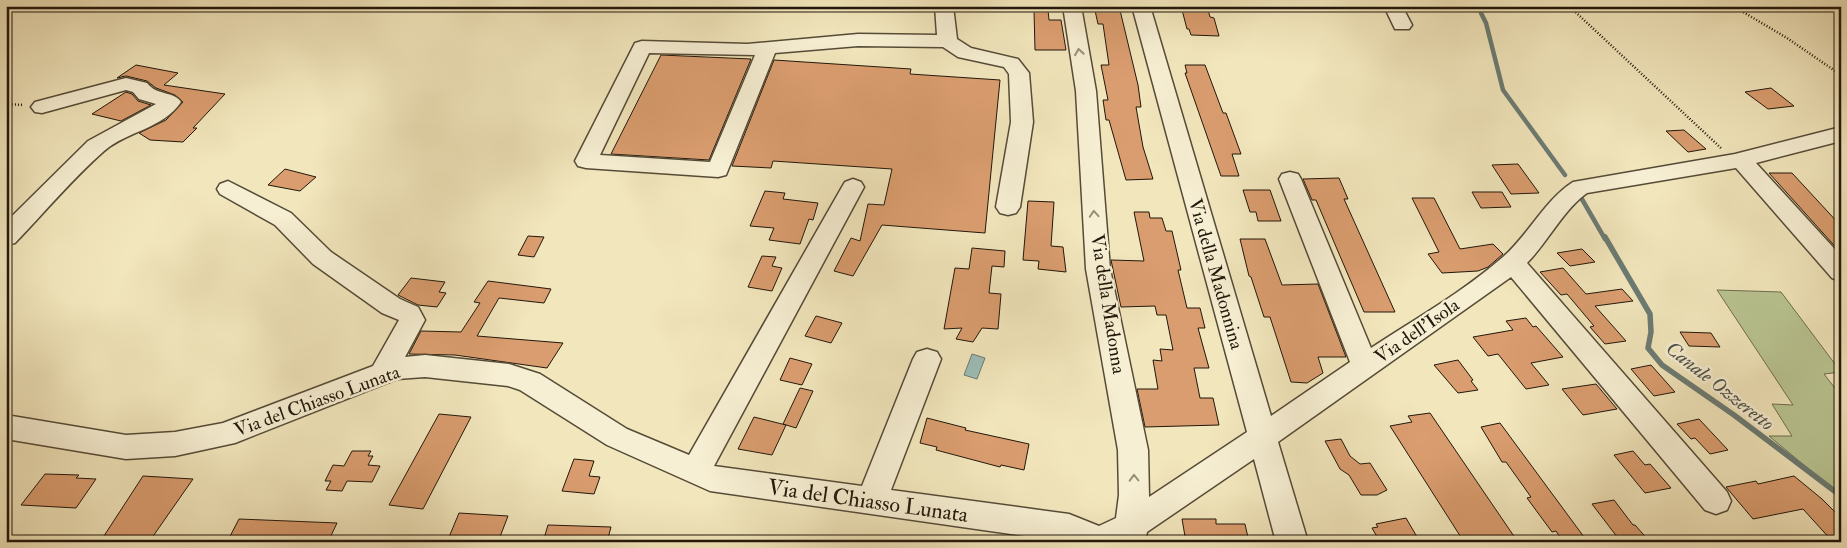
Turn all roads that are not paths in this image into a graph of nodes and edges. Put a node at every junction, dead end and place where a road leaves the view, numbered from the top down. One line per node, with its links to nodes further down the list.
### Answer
1 (944, 6): 6 (street)
2 (1072, 6): 26 (street, Via della Madonna, one-way to 2)
3 (1141, 6): 22 (street, Via della Madonnina)
4 (1393, 6): 5 (street)
5 (1402, 25)
6 (947, 41): 7 (street); 14 (street)
7 (767, 49): 7 (street)
8 (42, 107): 15 (street)
9 (1841, 134): 10 (street, Via dell'Isola)
10 (1738, 161): 16 (street, Via dell'Isola); 17 (street)
11 (1290, 179): 19 (street)
12 (852, 187): 23 (street)
13 (228, 189): 20 (street)
14 (1008, 207)
15 (6, 237)
16 (1513, 263): 19 (street, Via dell'Isola); 24 (street)
17 (1841, 272)
18 (927, 359): 25 (street)
19 (1365, 366): 22 (street, Via dell'Isola)
20 (383, 373): 21 (street, Via del Chiasso Lunata); 23 (street, Via del Chiasso Lunata)
21 (6, 427)
22 (1263, 437): 26 (street, Via dell'Isola); 28 (street, Via della Madonnina)
23 (695, 472): 25 (street, Via del Chiasso Lunata)
24 (1716, 500)
25 (871, 502): 27 (street, Via del Chiasso Lunata)
26 (1132, 535): 27 (street, Via dell'Isola)
27 (1099, 541)
28 (1292, 542)

